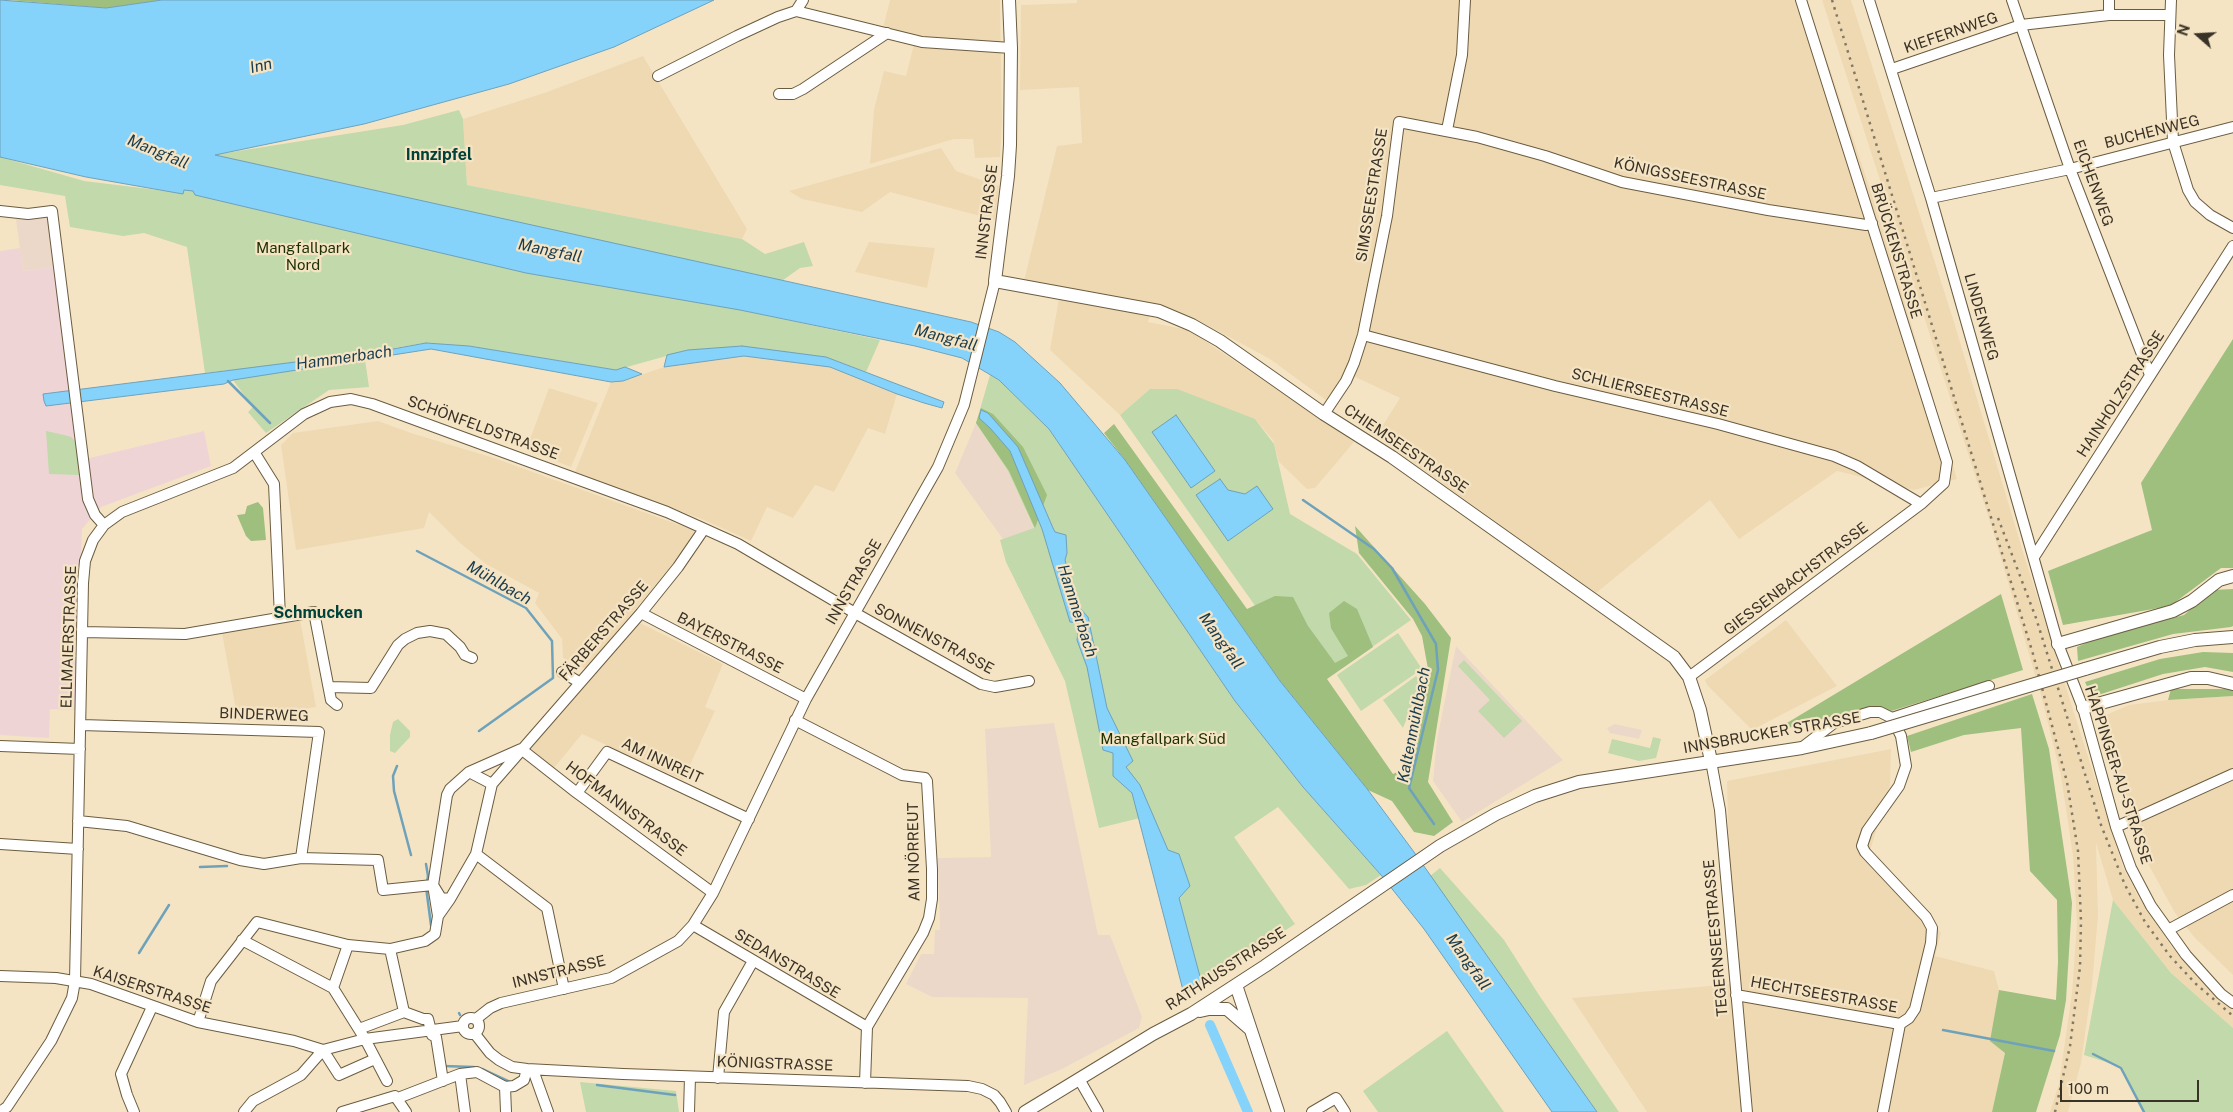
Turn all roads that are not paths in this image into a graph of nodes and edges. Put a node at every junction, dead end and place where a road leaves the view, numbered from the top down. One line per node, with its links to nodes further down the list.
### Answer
1 (803, 0): 9 (street)
2 (1009, 0): 14 (main road, INNSTRASSE)
3 (1465, 0): 19 (street)
4 (1801, 0): 24 (street, BRÜCKENSTRASSE)
5 (1870, 0): 15 (street, LINDENWEG)
6 (2012, 0): 12 (street, EICHENWEG)
7 (2109, 0): 10 (street)
8 (2171, 0): 11 (street)
9 (796, 11): 13 (street); 16 (street)
10 (2109, 15): 11 (street, KIEFERNWEG); 12 (street, KIEFERNWEG)
11 (2170, 15): 20 (street)
12 (2021, 25): 15 (street, KIEFERNWEG); 21 (street, EICHENWEG)
13 (887, 33): 14 (street); 17 (street)
14 (1011, 48): 27 (main road, INNSTRASSE)
15 (1892, 69): 22 (street, LINDENWEG)
16 (658, 76)
17 (779, 94)
18 (2233, 127): 20 (street, BUCHENWEG)
19 (1447, 130): 24 (street, KÖNIGSSEESTRASSE); 28 (street, SIMSSEESTRASSE)
20 (2173, 142): 21 (street, BUCHENWEG); 25 (street)
21 (2070, 169): 22 (street, BUCHENWEG); 29 (street, EICHENWEG)
22 (1931, 198): 35 (street, LINDENWEG)
23 (0, 210): 33 (street)
24 (1872, 223): 32 (street, BRÜCKENSTRASSE)
25 (2233, 228)
26 (2233, 246): 29 (street, HAINHOLZSTRASSE)
27 (995, 281): 30 (main road, CHIEMSEESTRASSE); 38 (street, INNSTRASSE)
28 (1363, 335): 30 (street, SIMSSEESTRASSE); 32 (street, SCHLIERSEESTRASSE)
29 (2150, 375): 35 (street, HAINHOLZSTRASSE)
30 (1324, 414): 45 (main road, CHIEMSEESTRASSE)
31 (254, 452): 33 (street, SCHÖNFELDSTRASSE); 34 (street, SCHÖNFELDSTRASSE); 39 (street)
32 (1921, 504): 45 (street, GIESSENBACHSTRASSE)
33 (104, 525): 40 (street, ELLMAIERSTRASSE)
34 (704, 528): 37 (street, FÄRBERSTRASSE); 38 (street, SCHÖNFELDSTRASSE)
35 (2034, 557): 42 (street, LINDENWEG)
36 (2233, 576): 42 (main road)
37 (641, 613): 47 (street, FÄRBERSTRASSE); 51 (street, BAYERSTRASSE)
38 (854, 613): 46 (street, SONNENSTRASSE); 51 (street, INNSTRASSE)
39 (280, 618): 40 (street); 50 (street)
40 (82, 632): 56 (street, ELLMAIERSTRASSE)
41 (2233, 637): 58 (main road, INNSBRUCKER STRASSE, bridge)
42 (2058, 644): 53 (street, HAPPINGER-AU-STRASSE)
43 (472, 658): 50 (street)
44 (562, 672): 47 (street)
45 (1689, 677): 61 (main road, CHIEMSEESTRASSE)
46 (1030, 680)
47 (579, 682): 60 (street, FÄRBERSTRASSE)
48 (2233, 684): 53 (main road)
49 (1989, 686): 54 (street)
50 (329, 687): 52 (street)
51 (806, 699): 55 (street, INNSTRASSE)
52 (338, 705)
53 (2082, 708): 68 (street, HAPPINGER-AU-STRASSE)
54 (1892, 718): 58 (street); 97 (street, HECHTSEESTRASSE)
55 (795, 720): 66 (street, INNSTRASSE); 99 (street, AM NÖRREUT)
56 (81, 725): 59 (street, ELLMAIERSTRASSE); 73 (street, BINDERWEG)
57 (0, 746): 59 (street)
58 (1802, 748): 61 (main road, INNSBRUCKER STRASSE)
59 (80, 749): 67 (street, ELLMAIERSTRASSE)
60 (521, 749): 62 (street, FÄRBERSTRASSE); 64 (street, FÄRBERSTRASSE); 65 (street, HOFMANNSTRASSE)
61 (1711, 761): 70 (main road, INNSBRUCKER STRASSE); 90 (street, TEGERNSEESTRASSE)
62 (469, 772): 64 (street); 74 (street, FÄRBERSTRASSE)
63 (2233, 774): 68 (street)
64 (492, 784): 72 (street, FÄRBERSTRASSE)
65 (577, 793): 66 (street, AM INNREIT); 75 (street, HOFMANNSTRASSE)
66 (749, 819): 75 (street, INNSTRASSE)
67 (78, 821): 71 (street, ELLMAIERSTRASSE); 73 (street)
68 (2116, 827): 80 (street, HAPPINGER-AU-STRASSE)
69 (0, 844): 71 (street)
70 (1440, 846): 87 (main road, RATHAUSSTRASSE)
71 (78, 849): 86 (street, ELLMAIERSTRASSE)
72 (476, 854): 77 (street, FÄRBERSTRASSE); 89 (street)
73 (301, 858): 74 (street)
74 (428, 885): 77 (street); 78 (street, FÄRBERSTRASSE)
75 (713, 893): 79 (street, INNSTRASSE)
76 (2233, 895): 80 (street)
77 (450, 899): 78 (street, FÄRBERSTRASSE)
78 (438, 916): 83 (street, FÄRBERSTRASSE)
79 (693, 925): 84 (street, SEDANSTRASSE); 89 (street, INNSTRASSE)
80 (2168, 930): 91 (street, HAPPINGER-AU-STRASSE)
81 (242, 940): 82 (street); 88 (street); 96 (street)
82 (348, 945): 83 (street); 88 (street)
83 (390, 949): 93 (street)
84 (753, 961): 99 (street, SEDANSTRASSE); 110 (street)
85 (0, 976): 86 (street, KAISERSTRASSE)
86 (75, 981): 92 (street, KAISERSTRASSE); 117 (street, ELLMAIERSTRASSE)
87 (1236, 985): 94 (main road, RATHAUSSTRASSE); 102 (main road)
88 (333, 988): 100 (street)
89 (564, 989): 95 (street, INNSTRASSE)
90 (1736, 995): 97 (street, HECHTSEESTRASSE); 132 (street, TEGERNSEESTRASSE)
91 (2233, 1003)
92 (152, 1007): 96 (street, KAISERSTRASSE); 118 (street)
93 (404, 1012): 100 (street); 101 (street)
94 (1190, 1014): 102 (main road); 111 (main road, RATHAUSSTRASSE)
95 (476, 1019): 98 (street); 103 (street)
96 (198, 1022): 105 (street, KAISERSTRASSE)
97 (1900, 1024): 133 (street)
98 (463, 1026): 101 (street); 103 (street)
99 (866, 1028): 114 (street, AM NÖRREUT)
100 (359, 1029): 104 (street)
101 (431, 1030): 104 (street); 113 (street)
102 (1252, 1030): 129 (main road)
103 (475, 1034): 107 (street, KÖNIGSTRASSE)
104 (365, 1039): 105 (street); 106 (street)
105 (323, 1050): 106 (street); 119 (street)
106 (375, 1059): 112 (street)
107 (530, 1069): 109 (street, KÖNIGSTRASSE); 115 (street); 124 (street)
108 (460, 1074): 113 (street); 115 (street); 122 (street)
109 (690, 1077): 110 (street, KÖNIGSTRASSE); 125 (street)
110 (718, 1078): 114 (street, KÖNIGSTRASSE)
111 (1079, 1079): 127 (main road, RATHAUSSTRASSE); 128 (street)
112 (387, 1081)
113 (443, 1081): 116 (street)
114 (865, 1083): 126 (street, KÖNIGSTRASSE)
115 (505, 1087): 123 (street)
116 (398, 1098): 120 (street); 121 (street)
117 (5, 1110)
118 (134, 1112)
119 (244, 1112)
120 (342, 1112)
121 (406, 1112)
122 (465, 1112)
123 (506, 1112)
124 (548, 1112)
125 (688, 1112)
126 (1006, 1112)
127 (1025, 1112)
128 (1098, 1112)
129 (1278, 1112)
130 (1312, 1112): 131 (street)
131 (1345, 1112)
132 (1747, 1112)
133 (1883, 1112)

